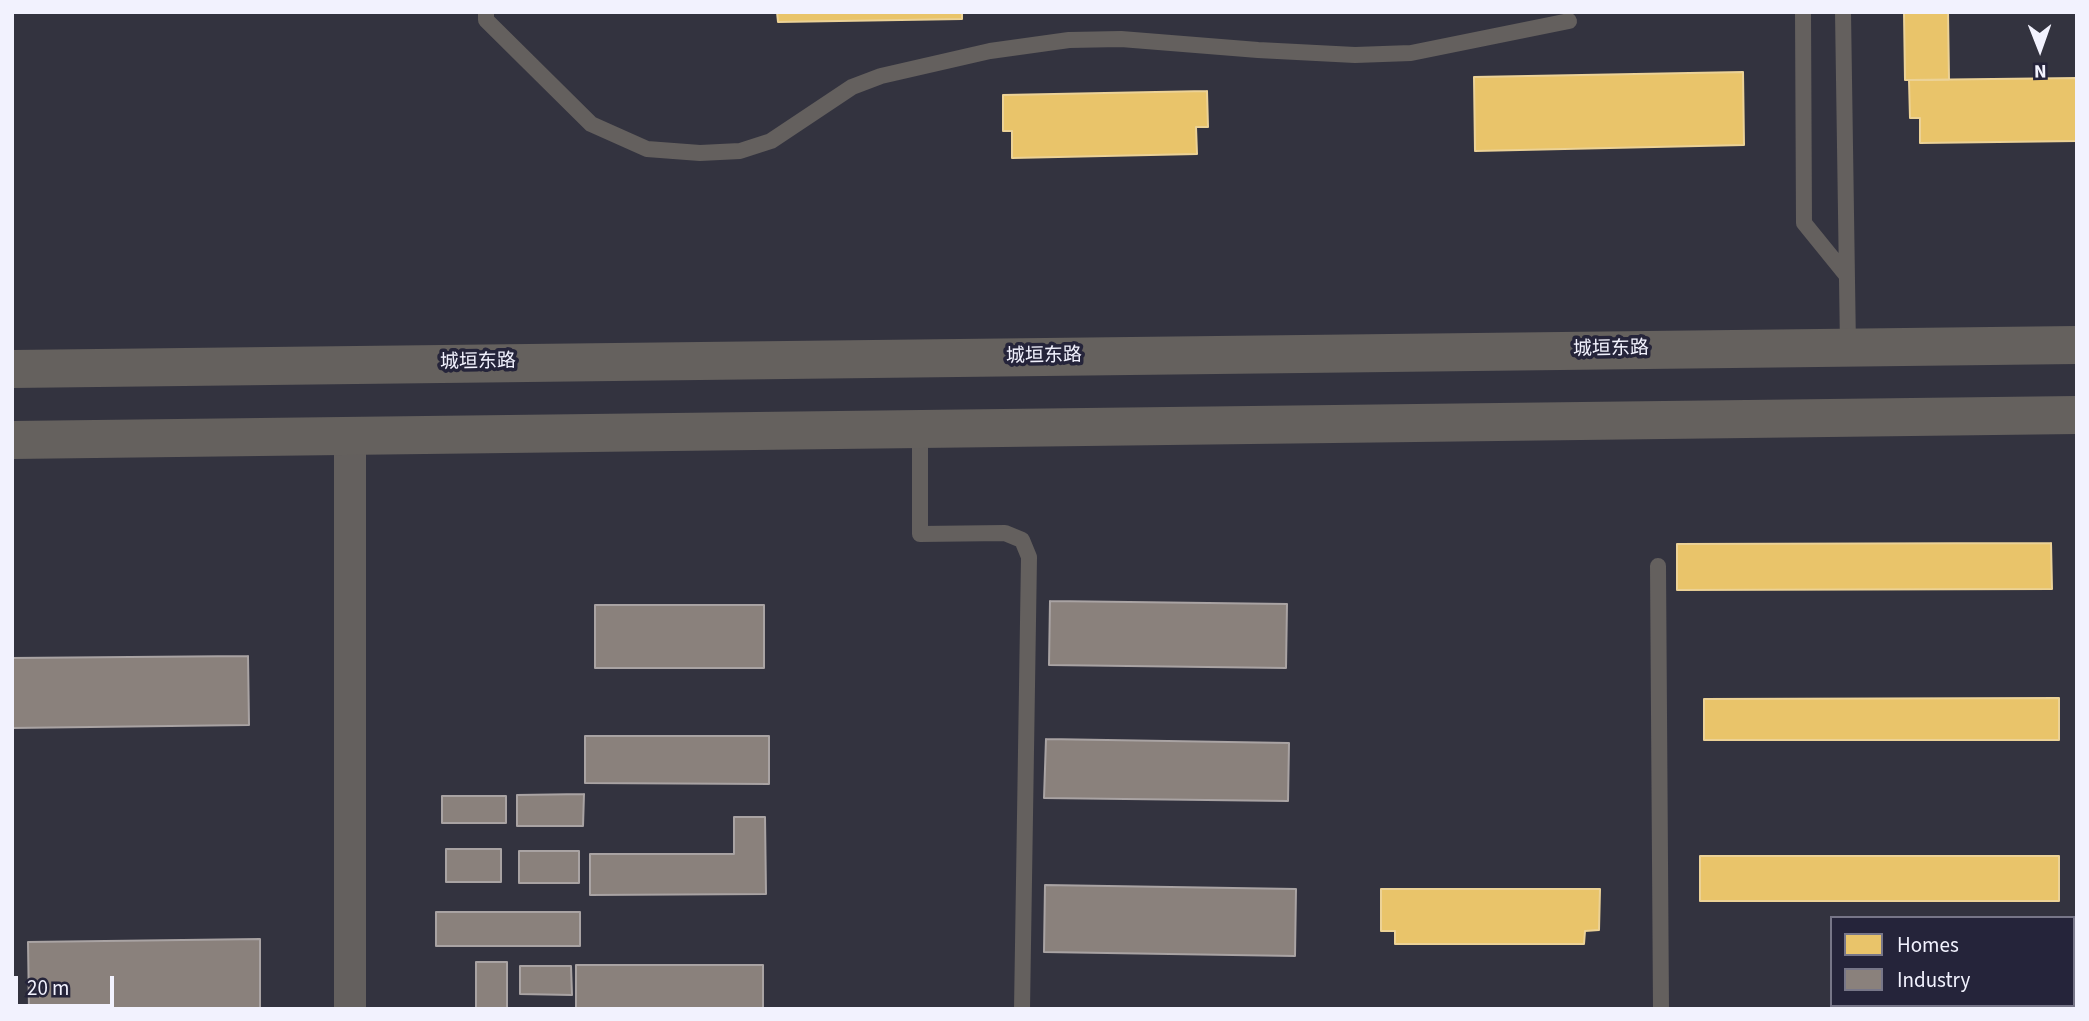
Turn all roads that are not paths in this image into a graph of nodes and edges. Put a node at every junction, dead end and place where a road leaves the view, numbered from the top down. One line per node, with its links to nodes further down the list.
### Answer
1 (486, 12): 4 (lane)
2 (1803, 12): 5 (lane)
3 (1843, 12): 5 (lane)
4 (1569, 21)
5 (1847, 276): 7 (lane)
6 (2077, 345): 7 (main road, 城垣东路)
7 (1848, 347): 8 (main road, 城垣东路)
8 (12, 369)
9 (2077, 415): 10 (main road)
10 (920, 429): 11 (main road); 15 (lane)
11 (350, 435): 12 (main road); 14 (street)
12 (12, 439)
13 (1658, 566): 16 (lane)
14 (350, 1009)
15 (1022, 1009)
16 (1661, 1009)

